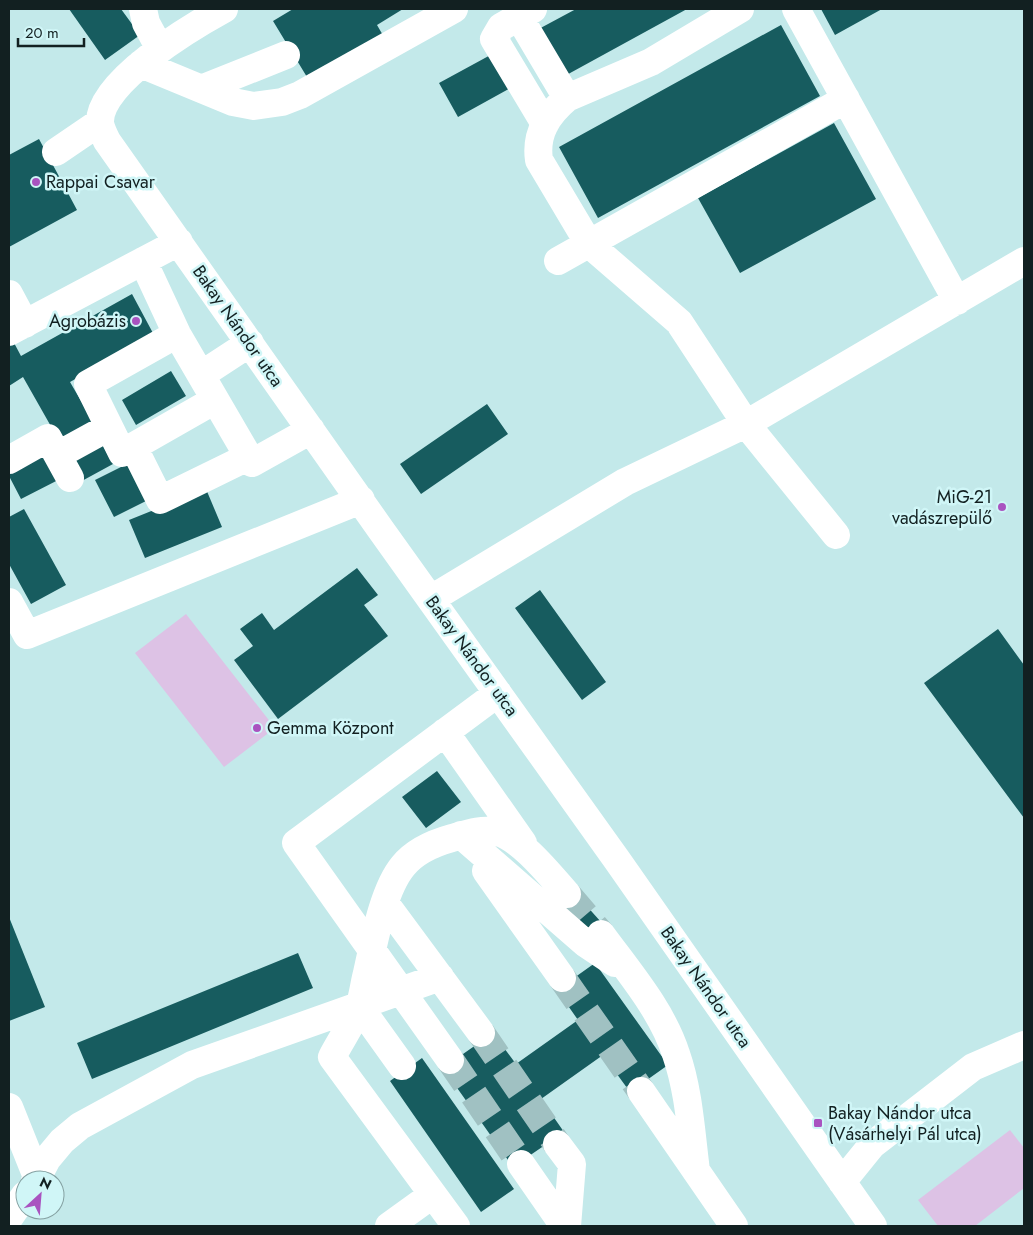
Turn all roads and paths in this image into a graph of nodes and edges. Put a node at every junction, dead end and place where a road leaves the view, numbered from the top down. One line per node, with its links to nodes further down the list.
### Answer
1 (143, 9): 8 (street)
2 (224, 9): 8 (street)
3 (454, 9): 9 (street)
4 (740, 9): 10 (street)
5 (796, 9): 11 (street)
6 (526, 13): 10 (street); 13 (street)
7 (286, 55): 9 (street)
8 (150, 56): 9 (street); 12 (street)
9 (201, 89)
10 (567, 98): 13 (street)
11 (846, 99): 16 (street); 21 (street)
12 (100, 122): 14 (street); 15 (street, Bakay Nándor utca)
13 (545, 124): 16 (street)
14 (56, 152)
15 (179, 242): 17 (street); 24 (street, Bakay Nándor utca)
16 (589, 244): 18 (street); 27 (street)
17 (143, 261): 22 (street); 23 (street)
18 (558, 261)
19 (1024, 261): 21 (street)
20 (9, 294): 22 (street)
21 (958, 300): 27 (street)
22 (17, 328)
23 (177, 334): 25 (street); 28 (street)
24 (250, 343): 25 (street); 29 (street, Bakay Nándor utca)
25 (201, 375): 26 (street)
26 (215, 400): 30 (street); 31 (street)
27 (746, 424): 34 (street); 35 (street)
28 (109, 427): 30 (street); 32 (street)
29 (310, 430): 31 (street); 33 (street, Bakay Nándor utca)
30 (134, 448): 31 (street)
31 (248, 457)
32 (9, 460)
33 (361, 500): 35 (street, Bakay Nándor utca); 36 (street)
34 (836, 535)
35 (431, 599): 37 (street, Bakay Nándor utca)
36 (9, 602)
37 (498, 693): 38 (street); 61 (street, Bakay Nándor utca)
38 (445, 732): 40 (street); 44 (street)
39 (460, 835): 40 (street); 42 (street); 45 (street); 47 (street)
40 (531, 854): 41 (street)
41 (567, 894)
42 (385, 903): 44 (street); 46 (street)
43 (602, 934): 45 (street)
44 (372, 949): 48 (street); 49 (street)
45 (628, 971): 60 (street)
46 (440, 977): 48 (street); 50 (street)
47 (562, 978)
48 (402, 991): 49 (street); 52 (street)
49 (359, 1006): 53 (street); 59 (street); 62 (street)
50 (481, 1033)
51 (1024, 1045): 61 (street)
52 (450, 1060)
53 (402, 1066)
54 (641, 1091): 60 (street)
55 (9, 1107): 58 (street)
56 (558, 1144): 65 (street)
57 (521, 1164): 65 (street)
58 (30, 1170)
59 (41, 1170)
60 (696, 1171): 66 (street)
61 (842, 1182): 67 (street, Bakay Nándor utca)
62 (432, 1195): 63 (street); 64 (street)
63 (389, 1226)
64 (456, 1226)
65 (566, 1226)
66 (734, 1226)
67 (873, 1226)

